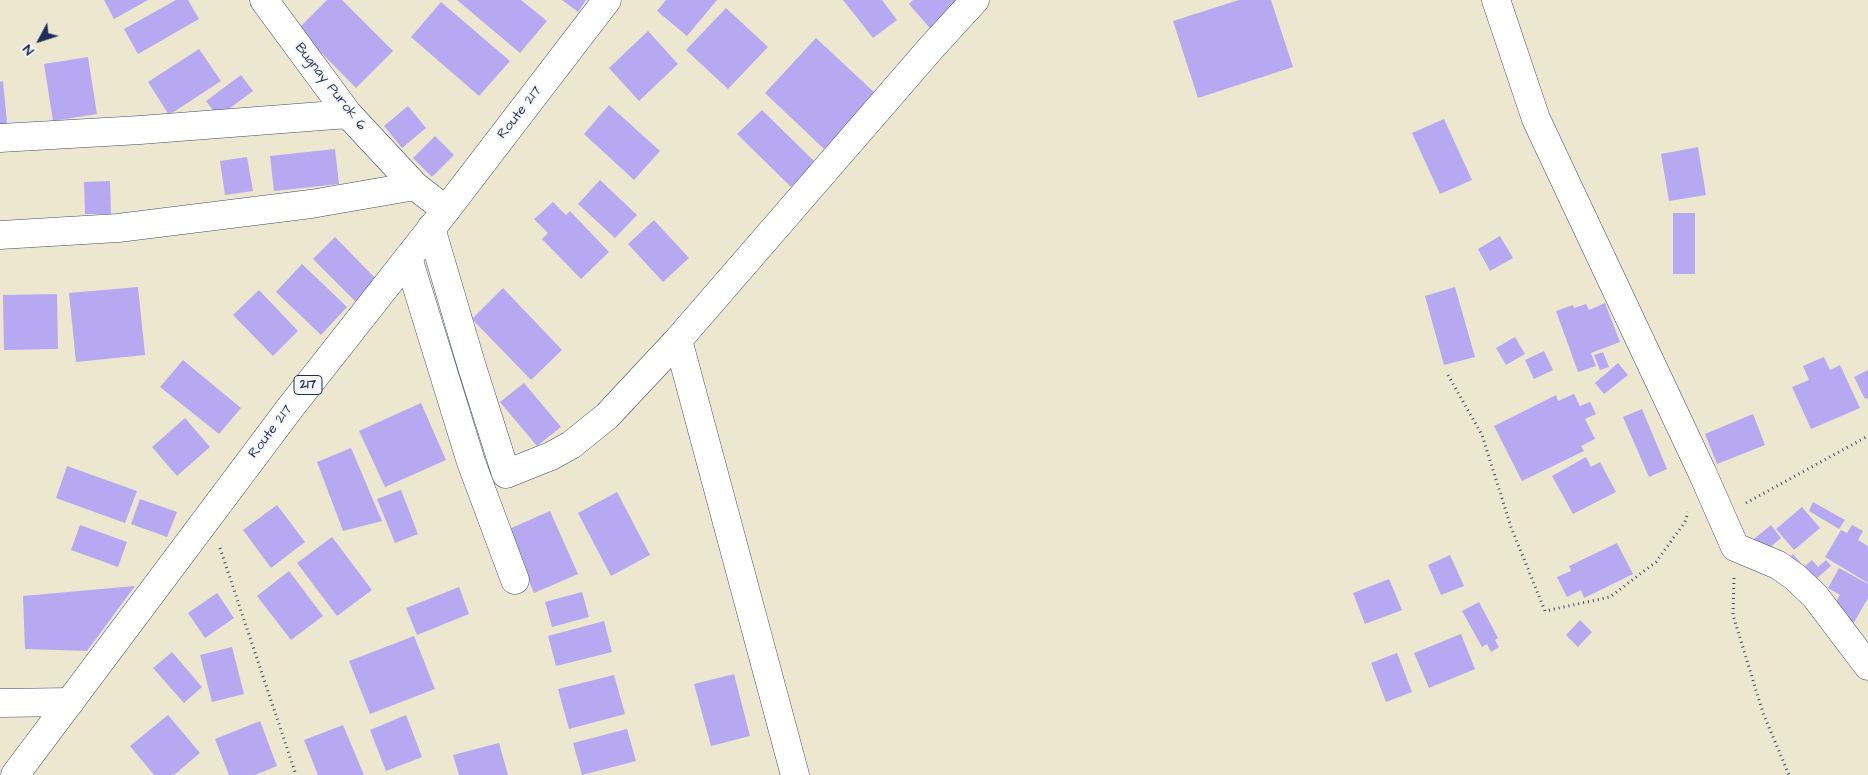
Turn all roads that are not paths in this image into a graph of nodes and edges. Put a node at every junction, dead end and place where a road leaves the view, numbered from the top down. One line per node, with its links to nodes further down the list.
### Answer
1 (264, 0): 5 (street, Bugnay Purok 6)
2 (607, 0): 8 (street, Route 217 / 217)
3 (975, 0): 11 (street)
4 (1496, 0): 13 (street)
5 (348, 114): 6 (street); 7 (street, Bugnay Purok 6)
6 (0, 138)
7 (415, 186): 8 (street, Bugnay Purok 6); 9 (street)
8 (439, 219): 10 (street, Route 217 / 217); 11 (street)
9 (0, 235)
10 (408, 258): 12 (street); 14 (street, Route 217 / 217)
11 (678, 340): 17 (street)
12 (515, 580)
13 (1868, 666)
14 (70, 702): 15 (street); 16 (street, Route 217 / 217)
15 (0, 703)
16 (15, 775)
17 (795, 775)

